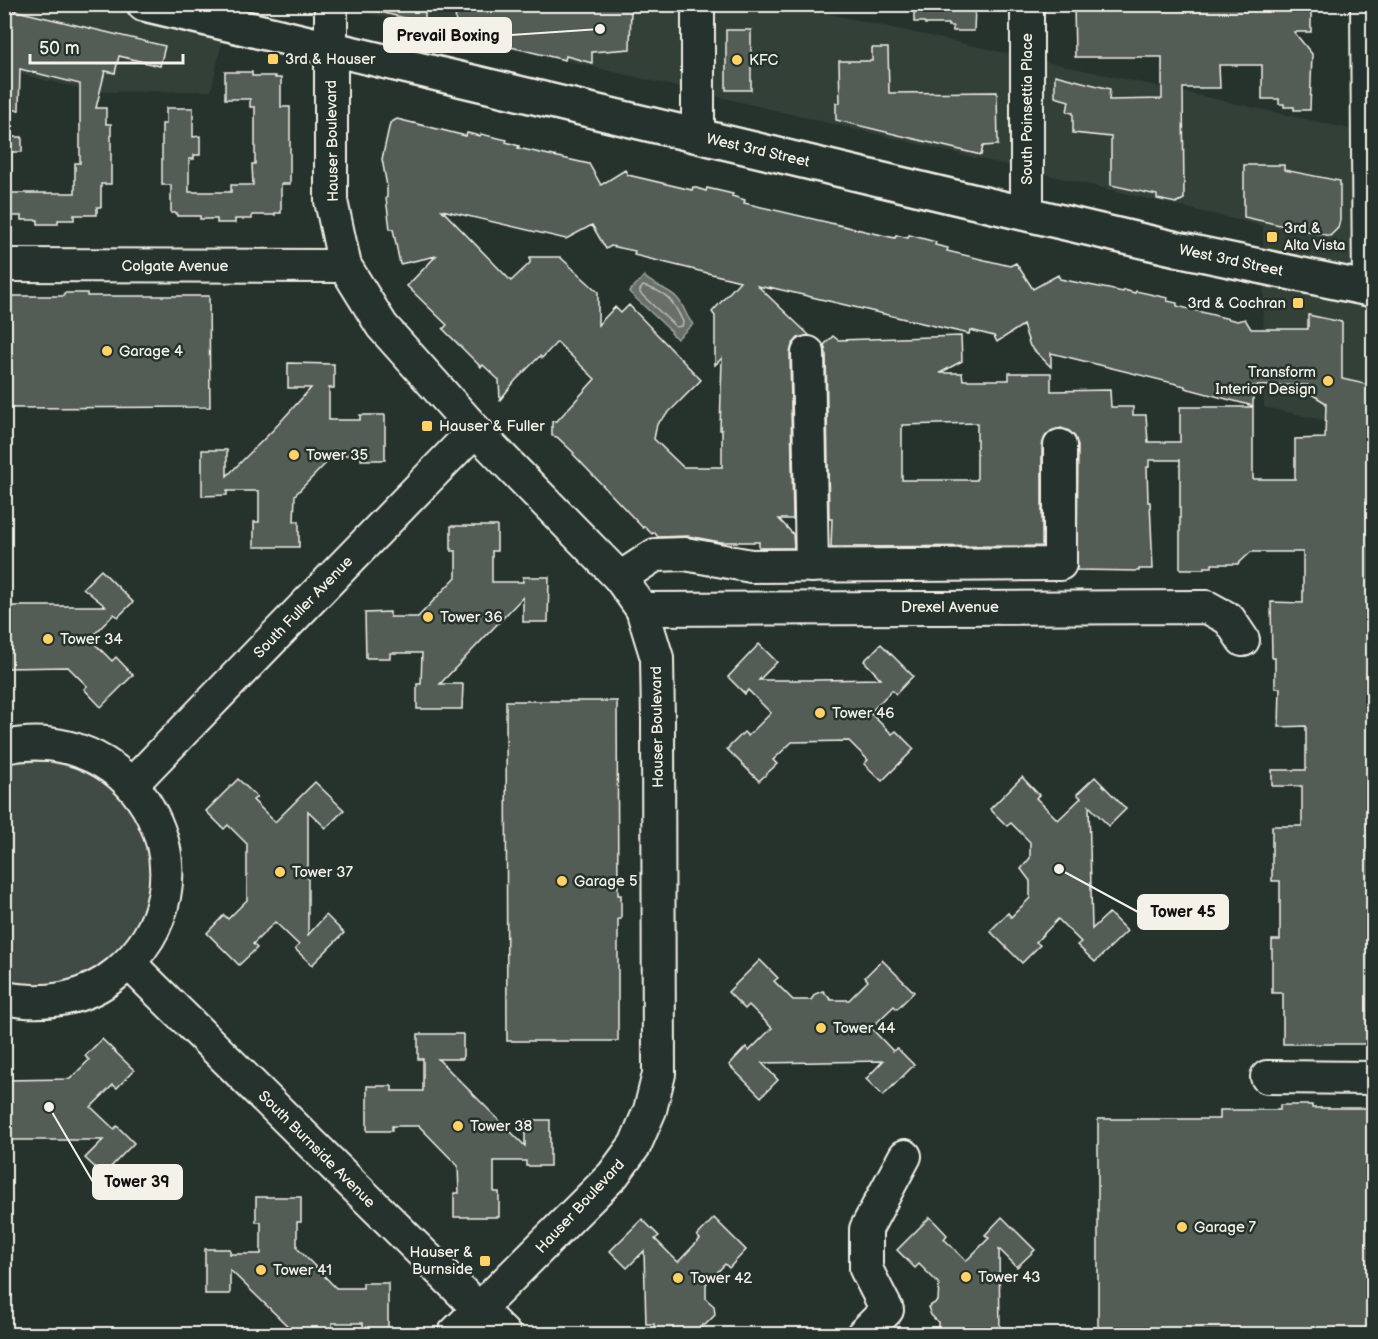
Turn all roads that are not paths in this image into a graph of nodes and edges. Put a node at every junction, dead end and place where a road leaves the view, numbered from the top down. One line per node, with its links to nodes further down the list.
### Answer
1 (144, 4): 6 (main road, West 3rd Street)
2 (331, 4): 6 (street, Hauser Boulevard)
3 (698, 4): 7 (street)
4 (1026, 4): 8 (street, South Poinsettia Place)
5 (1367, 4): 11 (street)
6 (331, 50): 7 (main road, West 3rd Street); 10 (street, Hauser Boulevard)
7 (698, 136): 8 (main road, West 3rd Street)
8 (1027, 214): 11 (main road, West 3rd Street)
9 (4, 264): 10 (street, Colgate Avenue)
10 (345, 266): 13 (street, Hauser Boulevard)
11 (1371, 290)
12 (808, 353): 15 (street)
13 (475, 430): 16 (street, Hauser Boulevard); 20 (street, South Fuller Avenue)
14 (1060, 446): 15 (street)
15 (812, 566): 16 (street)
16 (620, 578): 17 (street, Hauser Boulevard)
17 (642, 609): 18 (street, Drexel Avenue); 26 (street, Hauser Boulevard)
18 (1243, 640)
19 (4, 747): 20 (street)
20 (132, 784): 21 (street)
21 (129, 963): 22 (street); 26 (street, South Burnside Avenue)
22 (4, 998)
23 (1267, 1077): 24 (street)
24 (1374, 1078)
25 (904, 1156): 29 (street)
26 (478, 1309): 27 (street, Hauser Boulevard); 28 (street, South Burnside Avenue)
27 (454, 1335)
28 (504, 1335)
29 (863, 1335)

